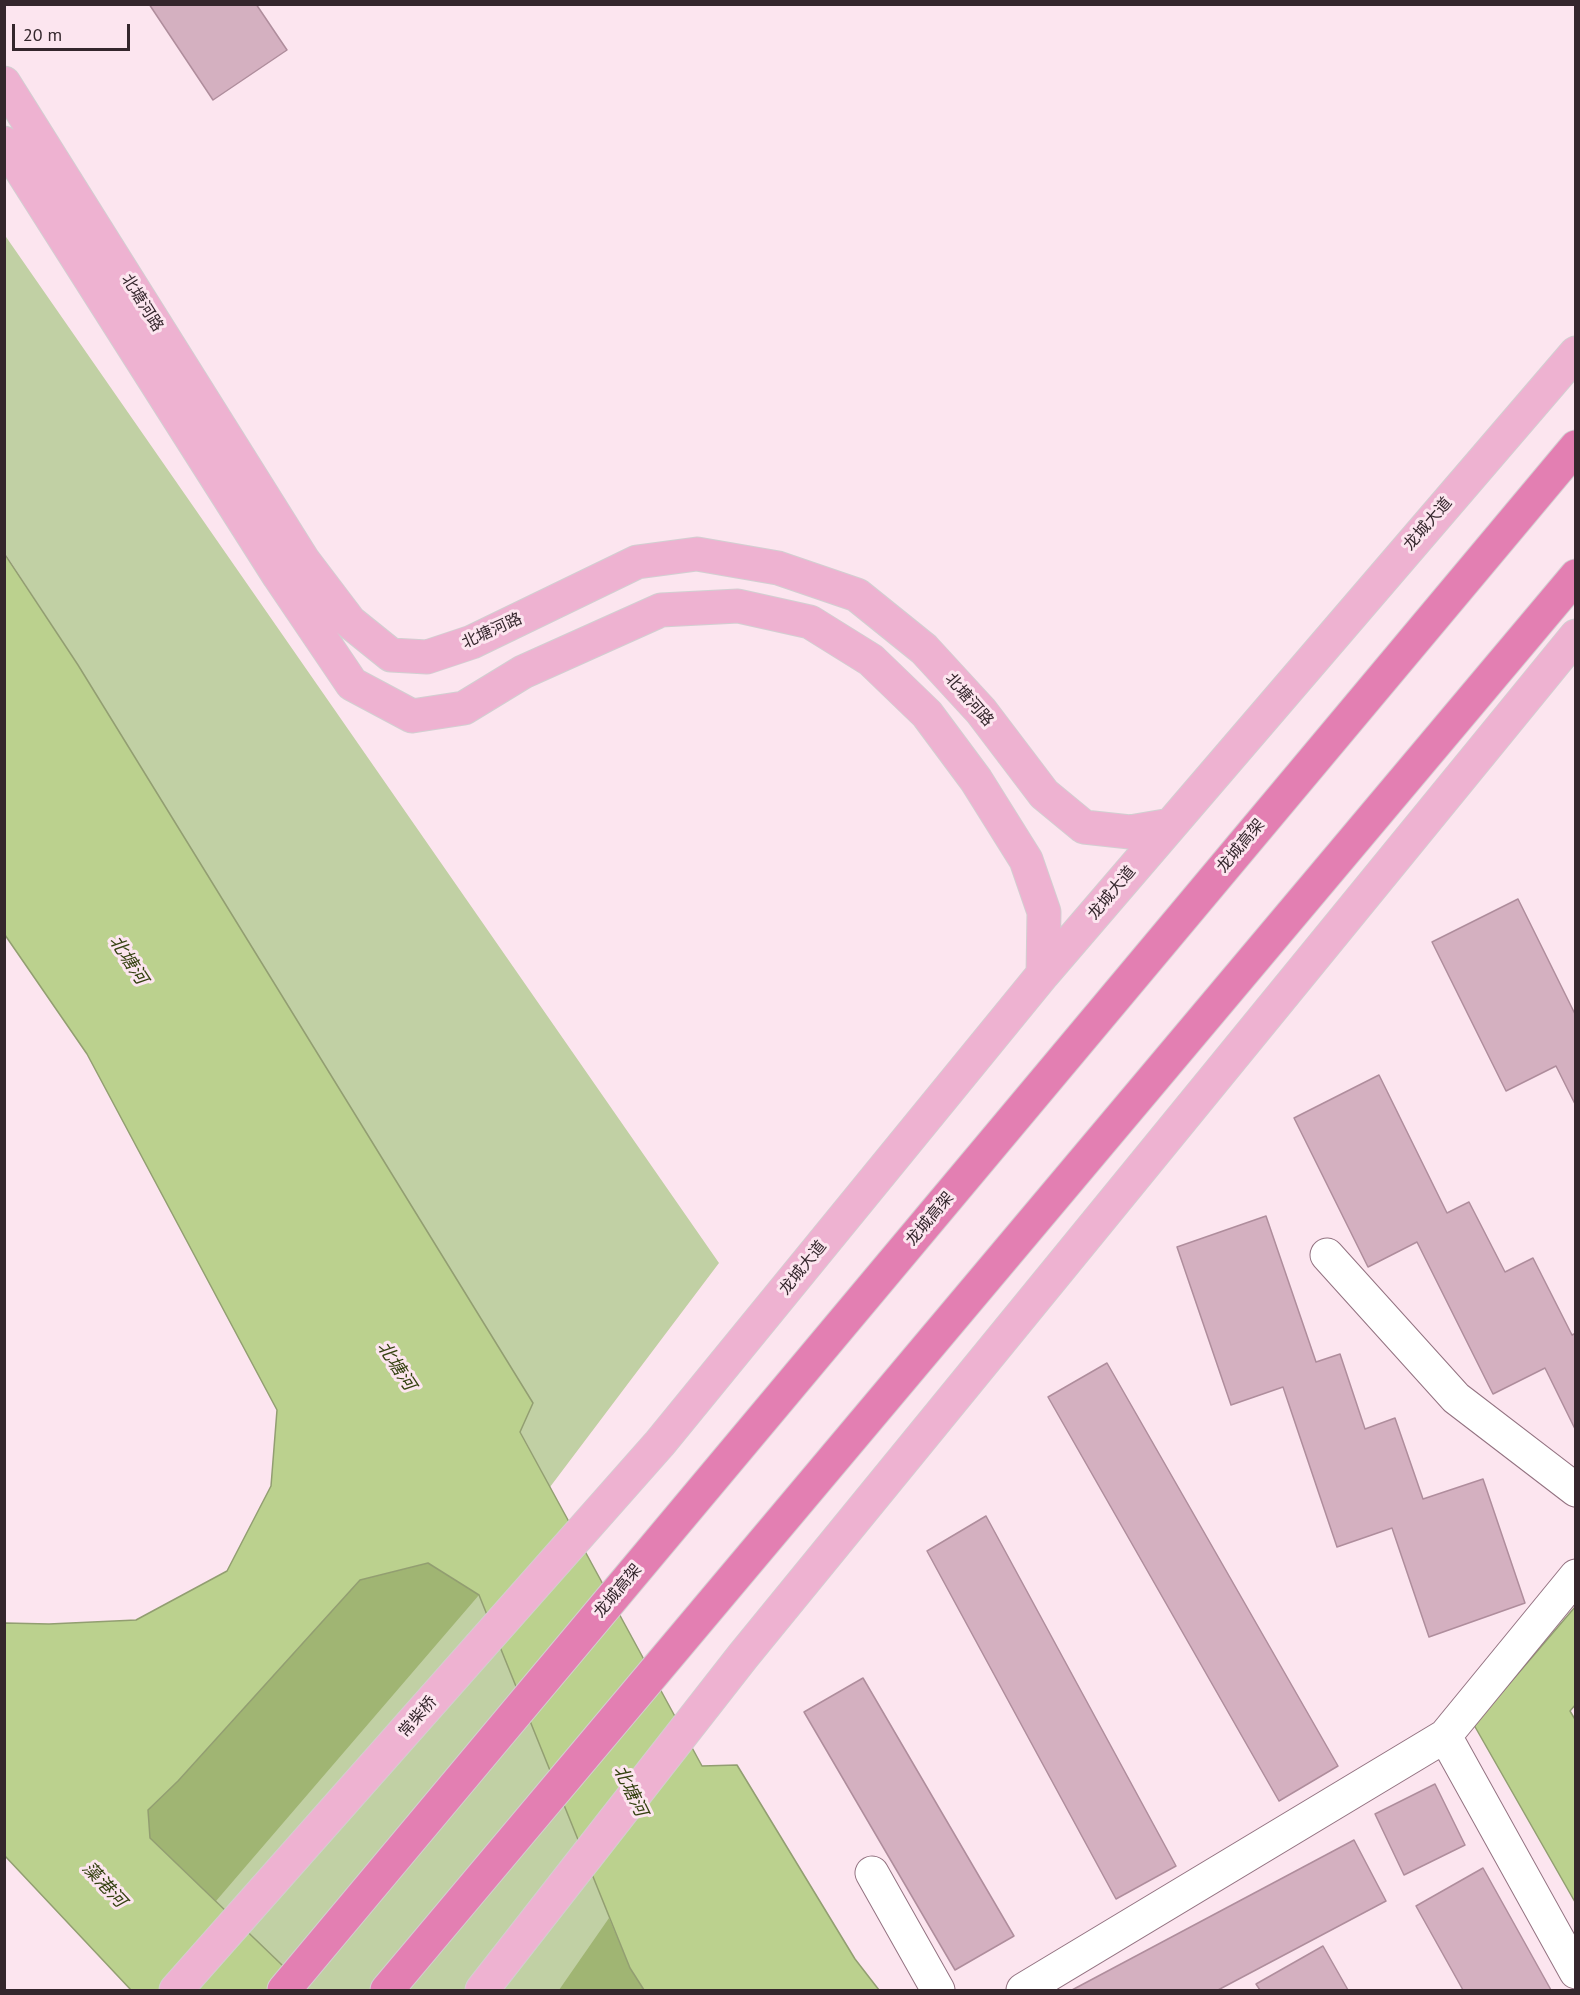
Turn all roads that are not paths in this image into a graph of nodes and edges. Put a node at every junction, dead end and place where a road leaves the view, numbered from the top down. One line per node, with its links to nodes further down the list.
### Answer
1 (4, 83): 7 (main road, 北塘河路)
2 (4, 143): 8 (main road, 北塘河路)
3 (1575, 353): 7 (main road, 龙城大道)
4 (1575, 447): 17 (highway, 龙城高架)
5 (1575, 576): 18 (highway)
6 (1575, 636): 19 (main road)
7 (1171, 825): 8 (main road, 龙城大道)
8 (1043, 974): 10 (main road, 龙城大道)
9 (1327, 1256): 11 (lane)
10 (660, 1443): 16 (main road, 常柴桥)
11 (1575, 1490)
12 (1575, 1576): 13 (lane)
13 (1445, 1736): 15 (lane); 21 (lane)
14 (872, 1873): 20 (lane)
15 (1575, 1972)
16 (176, 1990)
17 (284, 1990)
18 (387, 1990)
19 (482, 1990)
20 (938, 1990)
21 (1025, 1990)

